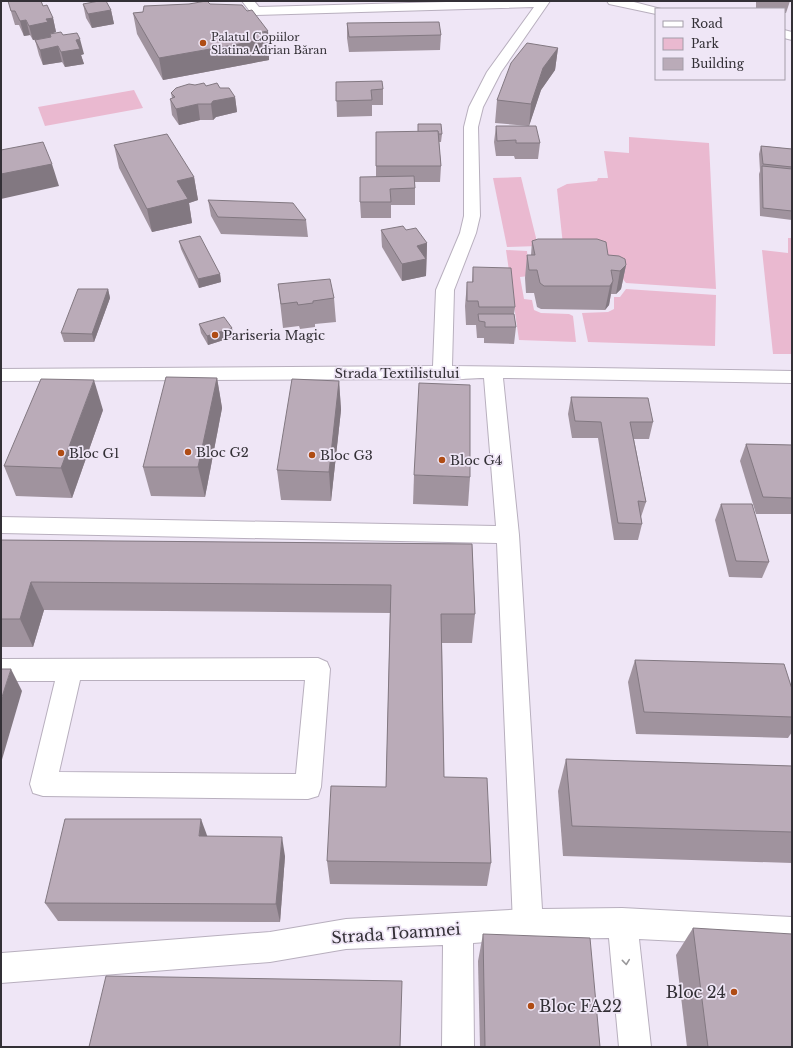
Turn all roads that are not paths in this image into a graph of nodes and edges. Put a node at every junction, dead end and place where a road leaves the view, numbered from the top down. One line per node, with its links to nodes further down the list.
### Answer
1 (248, 1): 3 (street)
2 (613, 1): 4 (street)
3 (543, 2): 6 (street)
4 (655, 10)
5 (493, 372): 6 (street, Strada Textilistului); 8 (street, Strada Textilistului); 10 (street)
6 (442, 374): 7 (street, Strada Textilistului)
7 (1, 375)
8 (792, 377)
9 (1, 525): 10 (street)
10 (508, 536): 14 (street)
11 (1, 670): 12 (street)
12 (70, 670): 12 (street)
13 (622, 923): 14 (street, Strada Toamnei); 16 (street, Strada Toamnei); 19 (street, one-way to 19)
14 (528, 924): 15 (street, Strada Toamnei)
15 (458, 929): 17 (street, Strada Toamnei); 18 (street)
16 (792, 932)
17 (2, 968)
18 (458, 1047)
19 (635, 1047)

